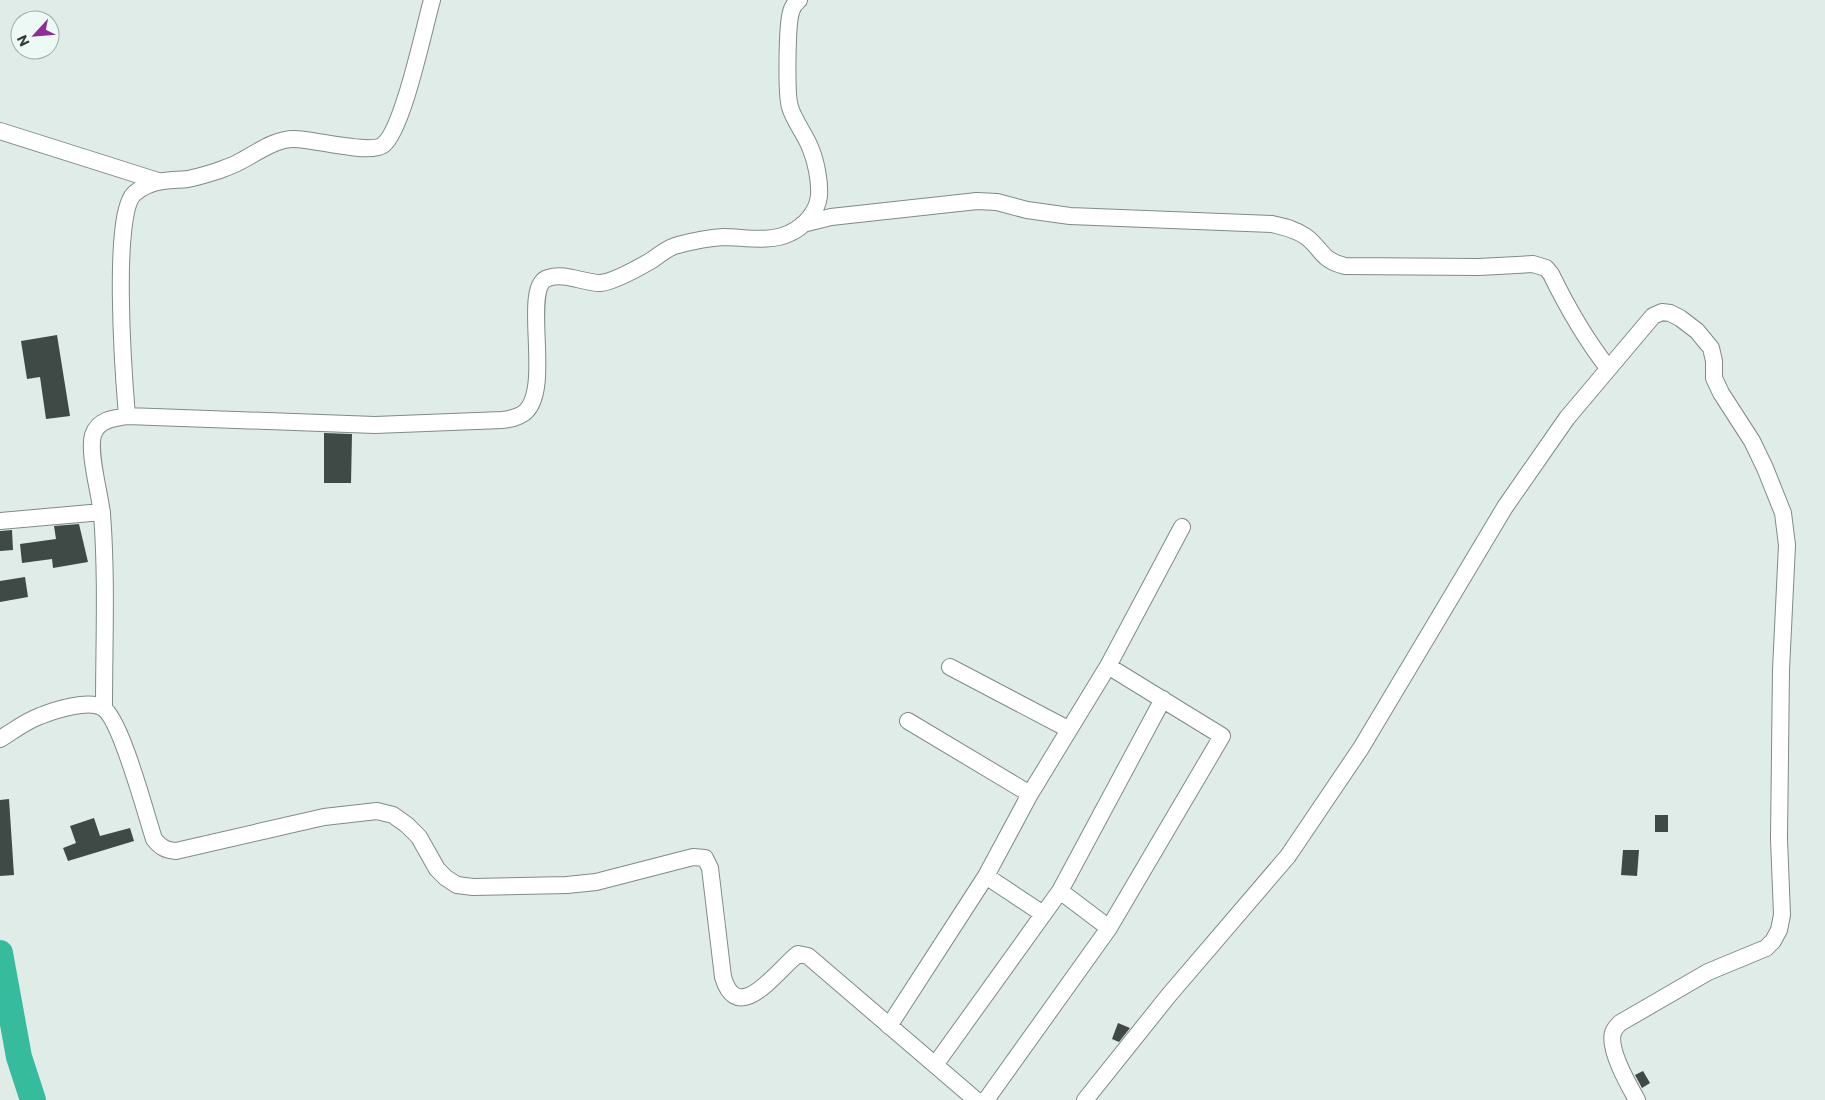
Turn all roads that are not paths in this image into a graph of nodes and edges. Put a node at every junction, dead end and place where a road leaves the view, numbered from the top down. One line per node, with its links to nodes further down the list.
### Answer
1 (432, 0): 4 (street)
2 (799, 0): 5 (street)
3 (0, 131): 4 (street)
4 (158, 181): 7 (street)
5 (803, 224): 6 (street); 7 (street)
6 (1608, 368): 27 (street); 28 (street)
7 (127, 416): 8 (street)
8 (102, 512): 9 (street); 14 (street)
9 (0, 521)
10 (1182, 527): 11 (street)
11 (1108, 666): 13 (street); 16 (street)
12 (950, 667): 16 (street)
13 (1163, 699): 20 (street); 22 (street)
14 (104, 708): 17 (street); 23 (street)
15 (908, 721): 18 (street)
16 (1068, 729): 18 (street)
17 (0, 738)
18 (1030, 794): 19 (street)
19 (986, 876): 21 (street); 23 (street)
20 (1060, 891): 21 (street); 22 (street)
21 (1044, 914): 24 (street)
22 (1110, 928): 26 (street)
23 (889, 1026): 24 (street)
24 (935, 1065): 25 (street)
25 (976, 1100)
26 (986, 1100)
27 (1085, 1100)
28 (1637, 1100)

